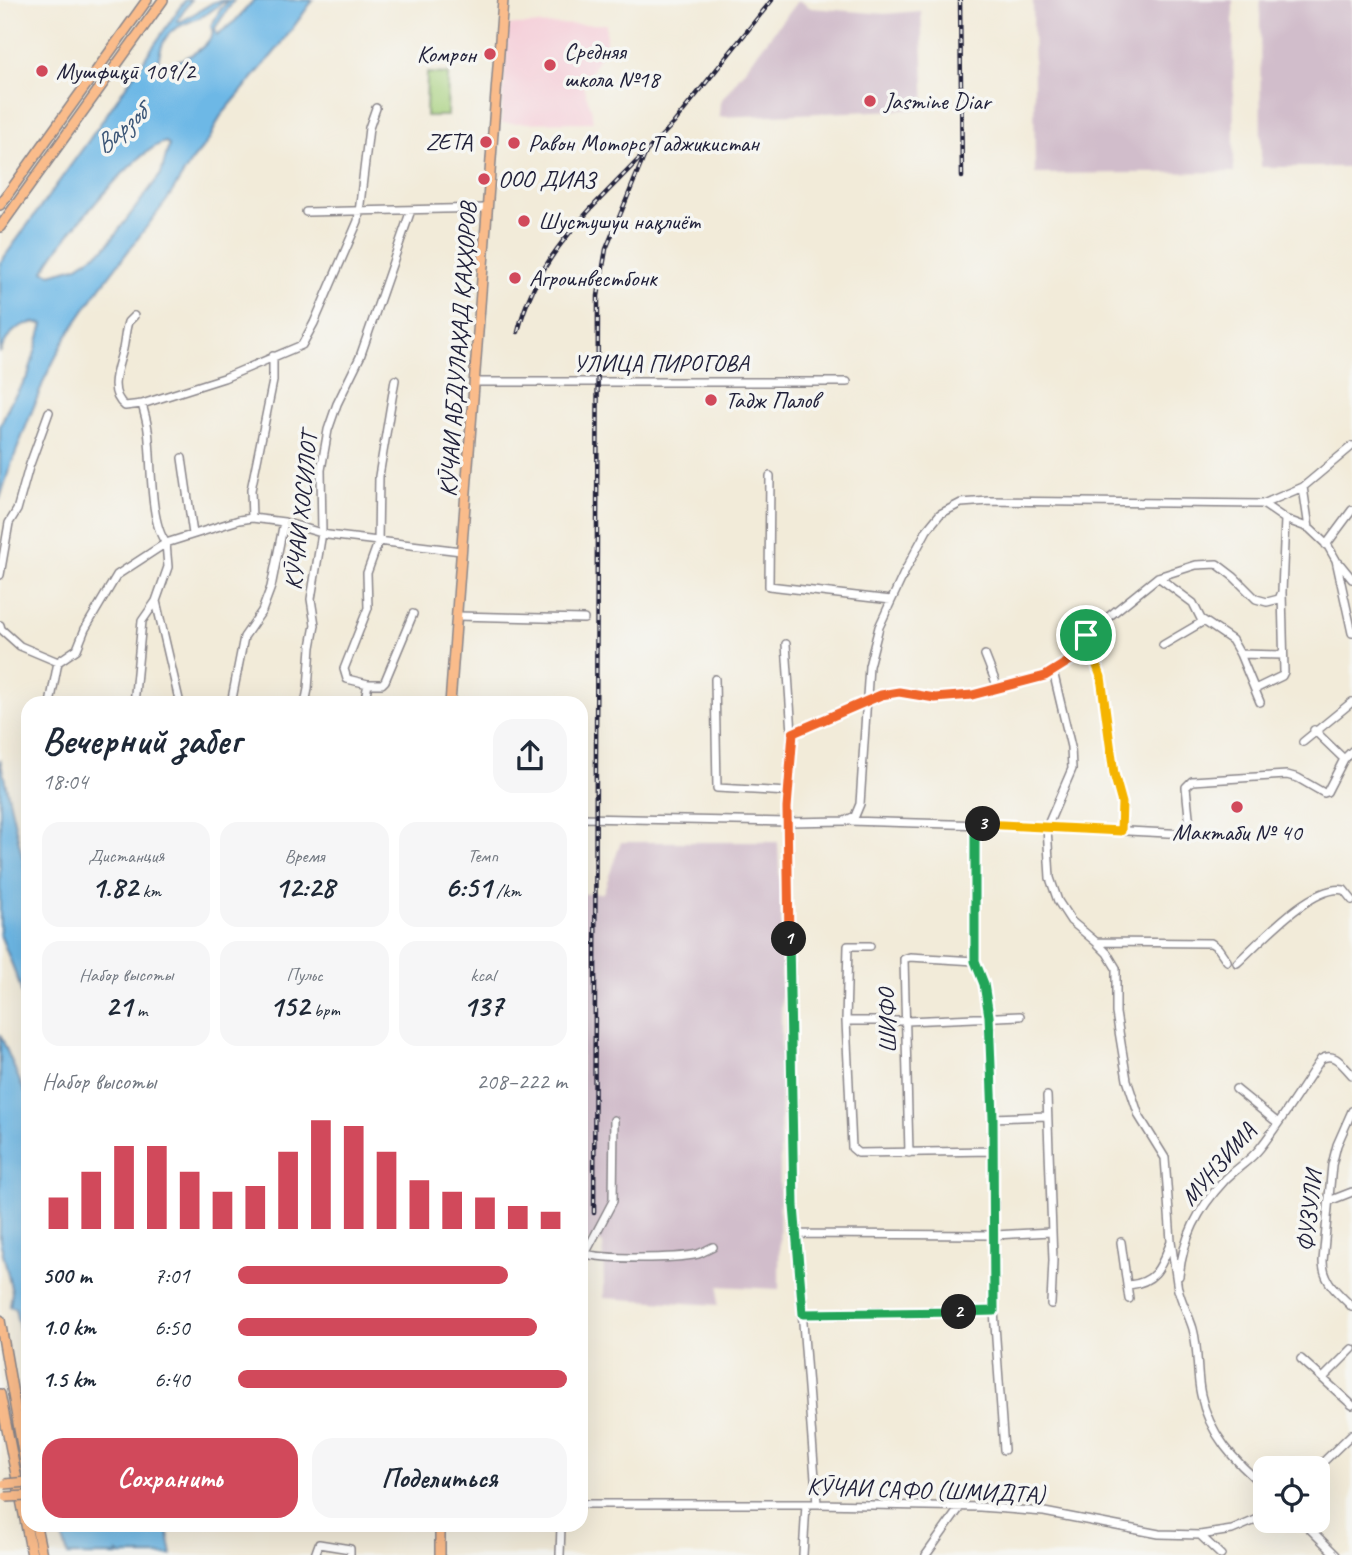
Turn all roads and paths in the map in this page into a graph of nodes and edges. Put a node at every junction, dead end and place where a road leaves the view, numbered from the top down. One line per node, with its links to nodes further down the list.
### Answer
1 (147, 0): 5 (main road)
2 (163, 0): 10 (main road)
3 (503, 0): 6 (main road, КӮЧАИ АБДУЛАҲАД ҚАҲҲОРОВ)
4 (376, 108): 7 (street)
5 (0, 203)
6 (488, 208): 8 (street); 14 (main road, КӮЧАИ АБДУЛАҲАД ҚАҲҲОРОВ)
7 (358, 210): 8 (street); 9 (street); 12 (street)
8 (411, 210): 28 (street, КӮЧАИ ХОСИЛОТ)
9 (306, 212)
10 (0, 227)
11 (134, 316): 16 (street)
12 (273, 356): 16 (street); 24 (street)
13 (395, 380): 31 (street)
14 (475, 382): 15 (street, УЛИЦА ПИРОГОВА); 33 (main road, КӮЧАИ АБДУЛАҲАД ҚАҲҲОРОВ)
15 (847, 382)
16 (142, 404): 30 (street)
17 (49, 412): 35 (street)
18 (1352, 446): 21 (street)
19 (182, 458): 29 (street)
20 (770, 476): 39 (street)
21 (1303, 487): 22 (street); 27 (street)
22 (1263, 504): 25 (street); 39 (street)
23 (1352, 510): 32 (street)
24 (252, 518): 26 (street); 29 (street)
25 (1285, 519): 27 (street); 38 (street)
26 (284, 522): 28 (street); 62 (street)
27 (1309, 528): 32 (street)
28 (322, 533): 31 (street); 63 (street, КӮЧАИ ХОСИЛОТ)
29 (192, 534): 30 (street)
30 (166, 543): 40 (street); 53 (street)
31 (378, 543): 33 (street); 56 (street)
32 (1326, 545): 34 (street)
33 (461, 551): 42 (main road, КӮЧАИ АБДУЛАҲАД ҚАҲҲОРОВ)
34 (1336, 560): 37 (street); 46 (street)
35 (0, 576)
36 (1158, 578): 38 (street); 44 (street); 47 (street)
37 (1352, 579)
38 (1282, 592): 52 (street)
39 (891, 600): 66 (street)
40 (156, 601): 60 (street); 61 (street)
41 (413, 614): 56 (street)
42 (457, 616): 43 (street); 65 (main road, КӮЧАИ АБДУЛАҲАД ҚАҲҲОРОВ)
43 (583, 619)
44 (1204, 621): 49 (street); 50 (street)
45 (0, 625): 53 (street)
46 (1352, 633)
47 (1086, 635): 54 (street); 80 (street)
48 (786, 644): 70 (street)
49 (1163, 645)
50 (1240, 654): 52 (street); 58 (street)
51 (985, 655): 57 (street)
52 (1283, 655): 58 (street)
53 (58, 662): 59 (street)
54 (1053, 671): 57 (street); 79 (street)
55 (715, 679): 74 (street)
56 (368, 684): 64 (street)
57 (998, 688): 66 (street)
58 (1255, 689): 67 (street)
59 (52, 696)
60 (135, 696)
61 (178, 696)
62 (233, 696)
63 (307, 696)
64 (366, 696)
65 (451, 696)
66 (867, 700): 70 (street); 76 (street)
67 (1261, 702)
68 (1352, 702): 69 (street)
69 (1314, 730): 71 (street); 73 (street)
70 (793, 733): 74 (street)
71 (1303, 742)
72 (1352, 751): 73 (street)
73 (1344, 759): 80 (street)
74 (788, 792): 77 (street)
75 (588, 818): 77 (street)
76 (845, 821): 77 (street); 78 (street)
77 (788, 822): 104 (street)
78 (975, 824): 79 (street); 84 (street)
79 (1047, 827): 80 (street); 82 (street)
80 (1121, 831)
81 (1352, 900): 86 (street)
82 (1096, 942): 85 (street); 106 (street)
83 (870, 946): 89 (street)
84 (975, 961): 87 (street); 90 (street, ШИФО)
85 (1227, 961)
86 (1237, 962)
87 (989, 1016): 88 (street); 90 (street); 96 (street)
88 (1020, 1016)
89 (846, 1021): 90 (street); 100 (street)
90 (907, 1021): 100 (street, ШИФО)
91 (1352, 1075): 98 (street, МУНЗИМА)
92 (1236, 1089): 98 (street)
93 (1047, 1096): 95 (street)
94 (1352, 1111): 102 (street, ФУЗУЛИ)
95 (1047, 1116): 96 (street); 103 (street)
96 (993, 1118): 99 (street)
97 (614, 1120): 108 (street)
98 (1278, 1123): 112 (street, МУНЗИМА)
99 (994, 1151): 100 (street); 105 (street)
100 (909, 1153)
101 (1352, 1192): 102 (street)
102 (1329, 1201): 115 (street, ФУЗУЛИ)
103 (1051, 1232): 105 (street); 114 (street)
104 (796, 1234): 105 (street); 117 (street)
105 (995, 1235): 116 (street)
106 (1171, 1241): 111 (street); 112 (street)
107 (1121, 1242): 111 (street)
108 (588, 1245)
109 (713, 1247): 110 (street)
110 (588, 1255)
111 (1129, 1286): 113 (street)
112 (1178, 1290): 129 (street, МУНЗИМА)
113 (1129, 1299)
114 (1051, 1304)
115 (1352, 1307)
116 (994, 1311): 117 (street); 127 (street)
117 (803, 1314): 137 (street)
118 (0, 1320): 126 (main road)
119 (1352, 1349): 121 (street)
120 (1301, 1359): 121 (street)
121 (1324, 1377): 123 (street)
122 (0, 1394): 124 (main road)
123 (1352, 1405)
124 (2, 1416): 134 (main road)
125 (1352, 1434): 128 (street)
126 (21, 1441)
127 (1004, 1450)
128 (1329, 1456)
129 (1253, 1476)
130 (21, 1482): 131 (main road, bridge)
131 (2, 1484)
132 (21, 1496): 133 (main road, bridge)
133 (3, 1497)
134 (21, 1504)
135 (588, 1504): 136 (street, КӮЧАИ САФО (ШМИДТА))
136 (806, 1504): 137 (street, КӮЧАИ САФО (ШМИДТА)); 152 (street)
137 (817, 1504): 138 (street, КӮЧАИ САФО (ШМИДТА))
138 (961, 1506): 145 (street, КӮЧАИ САФО (ШМИДТА)); 153 (street)
139 (1253, 1521): 145 (street, КӮЧАИ САФО (ШМИДТА))
140 (27, 1532): 146 (main road)
141 (37, 1532): 147 (main road)
142 (440, 1532): 150 (main road)
143 (561, 1532): 151 (street)
144 (1314, 1533): 155 (street)
145 (1200, 1535): 154 (street)
146 (32, 1555)
147 (42, 1555)
148 (314, 1555): 149 (street)
149 (350, 1555)
150 (440, 1555)
151 (561, 1555)
152 (803, 1555)
153 (926, 1555)
154 (1221, 1555)
155 (1336, 1555)

